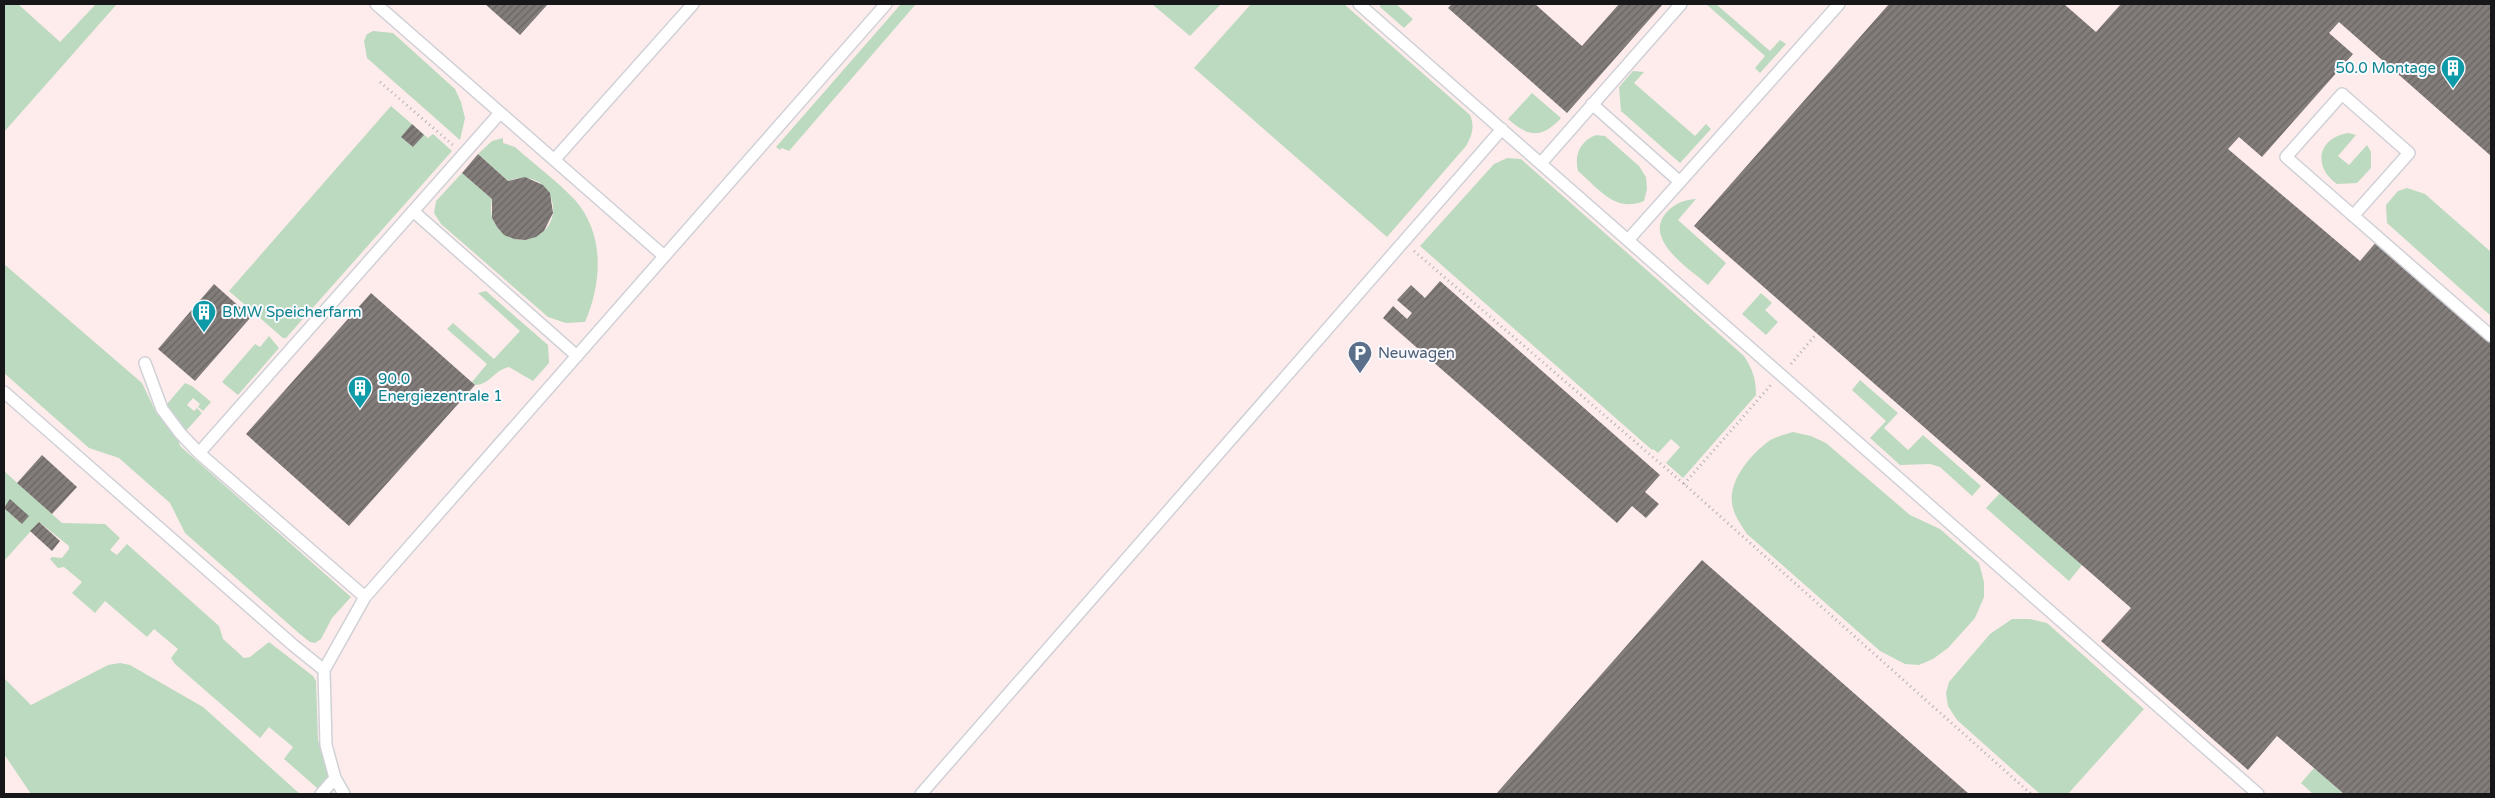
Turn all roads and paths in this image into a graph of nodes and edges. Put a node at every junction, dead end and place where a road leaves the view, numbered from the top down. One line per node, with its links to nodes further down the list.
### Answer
1 (376, 4): 9 (lane)
2 (693, 4): 12 (lane)
3 (886, 4): 19 (lane)
4 (1359, 4): 10 (lane)
5 (1681, 4): 8 (lane)
6 (1838, 4): 14 (lane)
7 (380, 82): 11 (path)
8 (1592, 104): 13 (lane); 14 (lane)
9 (500, 113): 11 (lane); 12 (lane)
10 (1502, 129): 13 (lane); 18 (lane)
11 (463, 154): 15 (lane)
12 (554, 160): 19 (lane)
13 (1541, 163): 17 (lane)
14 (1680, 182): 17 (lane)
15 (413, 211): 22 (lane); 26 (lane)
16 (2353, 216): 16 (lane); 21 (lane)
17 (1628, 240): 24 (lane)
18 (1404, 242): 27 (path); 33 (lane)
19 (664, 256): 22 (lane)
20 (1817, 333): 24 (path)
21 (2491, 336)
22 (577, 356): 28 (lane)
23 (145, 363): 26 (lane)
24 (1781, 374): 27 (path); 35 (lane)
25 (4, 392): 29 (lane)
26 (199, 453): 28 (lane)
27 (1684, 484): 34 (path)
28 (365, 597): 29 (lane)
29 (324, 670): 30 (lane)
30 (335, 778): 31 (lane); 32 (lane)
31 (321, 794)
32 (344, 794)
33 (921, 794)
34 (2031, 794)
35 (2258, 794)

